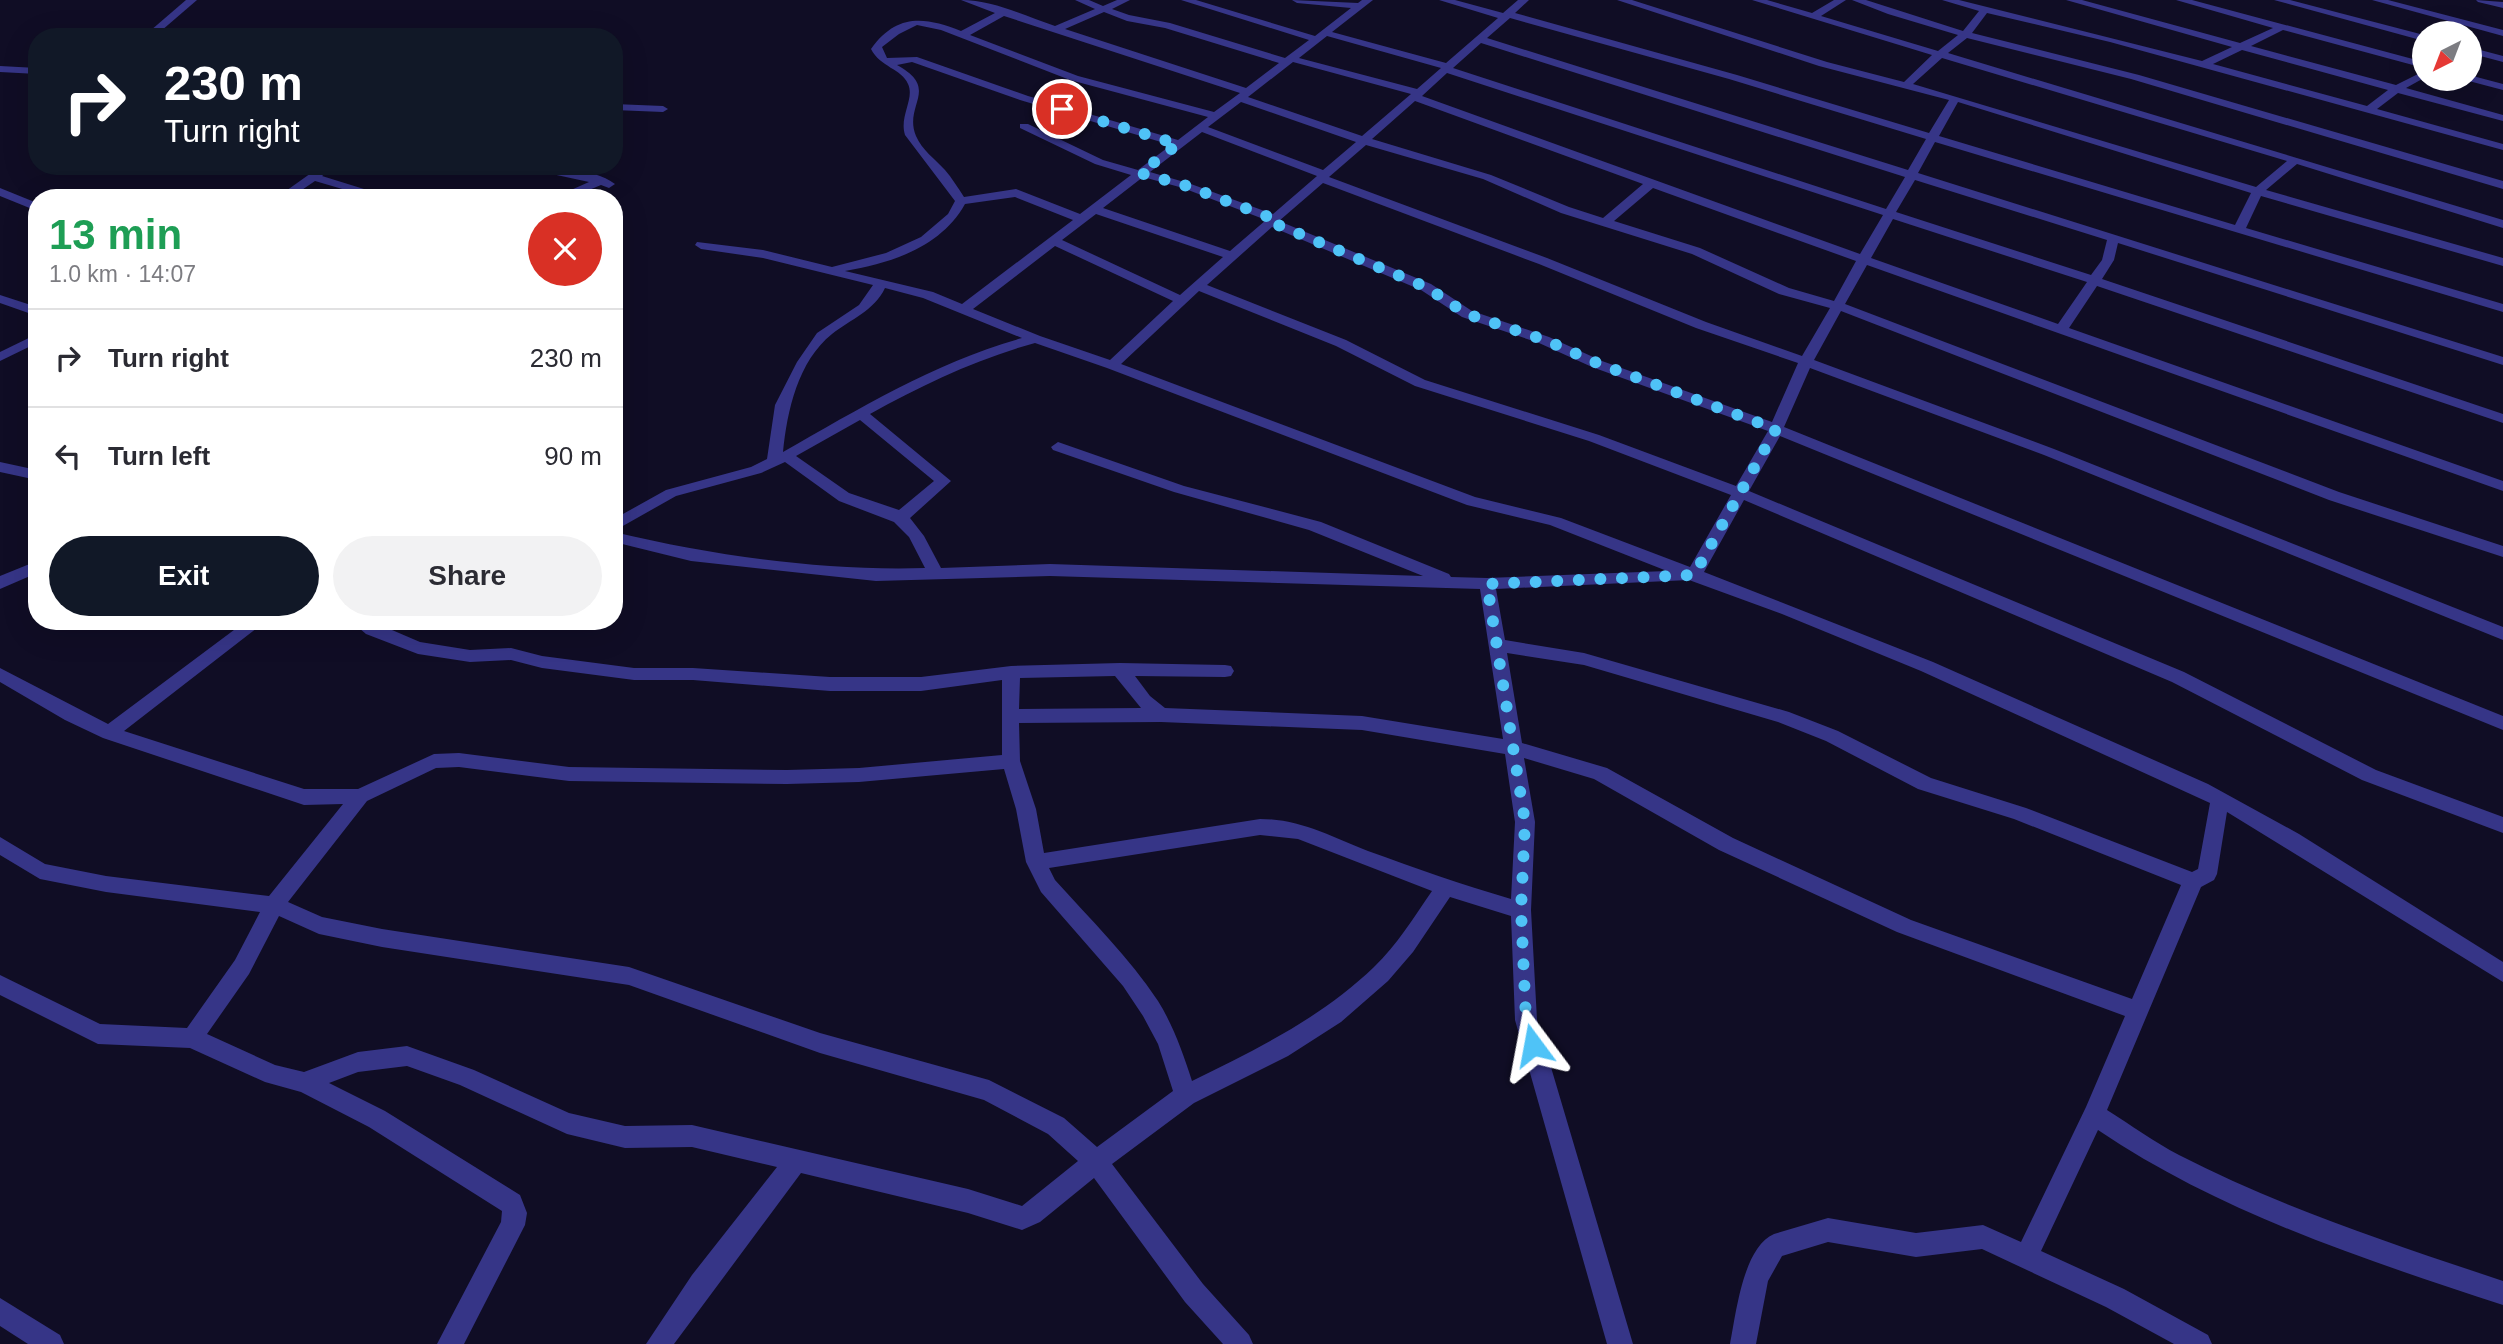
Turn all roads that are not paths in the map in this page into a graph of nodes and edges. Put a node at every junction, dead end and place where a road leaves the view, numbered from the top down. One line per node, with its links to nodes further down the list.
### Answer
1 (192, 0): 29 (street)
2 (966, 0): 24 (street)
3 (1080, 0): 22 (street)
4 (1125, 0): 22 (street)
5 (1186, 0): 36 (street)
6 (1297, 0): 19 (street)
7 (1444, 0): 25 (street)
8 (1524, 0): 25 (street)
9 (1622, 0): 51 (street)
10 (1757, 0): 26 (street)
11 (1841, 0): 26 (street)
12 (1857, 0): 33 (street)
13 (1947, 0): 23 (street)
14 (2071, 0): 38 (street)
15 (2181, 0): 28 (street)
16 (2279, 0): 21 (street)
17 (2377, 0): 27 (street)
18 (2481, 0): 20 (street)
19 (1364, 3): 36 (street)
20 (2499, 3)
21 (2308, 4): 28 (street); 34 (street)
22 (1100, 9): 31 (street); 42 (street)
23 (1984, 10): 33 (street); 45 (street)
24 (1005, 11): 31 (street); 35 (street)
25 (1506, 16): 37 (street); 66 (street)
26 (1813, 17): 40 (street)
27 (2456, 21)
28 (2281, 27): 38 (street); 43 (street)
29 (159, 28)
30 (2482, 28): 32 (street)
31 (1054, 30): 54 (street)
32 (2503, 33)
33 (1966, 34): 40 (street); 65 (street)
34 (2412, 34)
35 (962, 35): 44 (street); 61 (street)
36 (1321, 36): 42 (street); 46 (street)
37 (1480, 39): 46 (street); 74 (street)
38 (2241, 47): 45 (street); 53 (street)
39 (2482, 54): 41 (street)
40 (1941, 55): 51 (street); 70 (street)
41 (2503, 60)
42 (1289, 61): 54 (street); 55 (street)
43 (2412, 62)
44 (887, 63): 68 (street); 84 (street)
45 (2203, 65): 60 (street)
46 (1448, 68): 55 (street); 87 (street)
47 (0, 69): 48 (street)
48 (28, 71)
49 (2412, 81): 53 (street)
50 (2482, 81): 52 (street)
51 (1905, 86): 56 (street)
52 (2503, 87)
53 (2395, 90): 59 (street); 62 (street)
54 (1244, 95): 61 (street); 67 (street)
55 (1417, 95): 67 (street); 77 (street)
56 (1955, 98): 66 (street); 82 (street)
57 (623, 108): 58 (street)
58 (663, 110)
59 (2367, 111): 60 (street); 69 (street)
60 (2346, 114): 65 (street)
61 (1216, 116): 64 (street)
62 (2503, 118)
63 (1024, 126): 71 (street)
64 (1200, 128): 68 (street); 76 (street)
65 (2326, 133): 78 (street)
66 (1931, 137): 74 (street); 92 (street)
67 (1365, 141): 76 (street); 90 (street)
68 (1178, 144): 71 (street)
69 (2503, 147)
70 (2295, 160): 82 (street); 91 (street)
71 (1140, 174): 86 (street); 89 (street)
72 (317, 175): 75 (street)
73 (569, 175): 81 (street)
74 (1912, 175): 87 (street); 93 (street)
75 (314, 177): 79 (street); 80 (street)
76 (1323, 177): 89 (street); 115 (street)
77 (1649, 185): 90 (street); 97 (street)
78 (2503, 185)
79 (296, 189)
80 (356, 189)
81 (585, 189)
82 (2258, 191): 92 (street); 98 (street)
83 (0, 192): 85 (street)
84 (961, 201): 88 (street); 99 (street)
85 (28, 203)
86 (1093, 209): 88 (street); 96 (street)
87 (1888, 213): 97 (street); 100 (street)
88 (1079, 218): 94 (street)
89 (1272, 221): 96 (street); 120 (street)
90 (1605, 223): 105 (street)
91 (2503, 224)
92 (2239, 230): 106 (street)
93 (2113, 239): 100 (street); 116 (street)
94 (1051, 240): 104 (street); 108 (street)
95 (701, 245): 99 (street)
96 (1231, 256): 102 (street)
97 (1865, 258): 105 (street); 110 (street)
98 (2503, 262)
99 (827, 269): 101 (street)
100 (2093, 280): 110 (street); 119 (street)
101 (881, 283): 108 (street); 122 (street)
102 (1198, 286): 104 (street); 126 (street)
103 (0, 299): 107 (street)
104 (1182, 300): 117 (street)
105 (1838, 306): 115 (street); 130 (street)
106 (2503, 307)
107 (28, 309)
108 (964, 309): 109 (street)
109 (993, 321): 111 (street); 113 (street)
110 (2061, 330): 125 (street)
111 (1035, 339): 113 (street); 117 (street)
112 (28, 343): 114 (street)
113 (995, 350): 118 (street)
114 (0, 357)
115 (1806, 361): 120 (street); 139 (street)
116 (2503, 361)
117 (1112, 365): 133 (street)
118 (861, 414): 122 (street); 127 (street)
119 (2503, 419)
120 (1776, 429): 126 (street); 147 (street)
121 (1058, 447): 135 (street)
122 (780, 458): 127 (street); 128 (street)
123 (0, 467): 124 (street)
124 (28, 473)
125 (2503, 486)
126 (1739, 492): 133 (street); 153 (street)
127 (900, 518): 132 (street)
128 (623, 521)
129 (623, 539): 132 (street)
130 (2503, 552)
131 (28, 570): 134 (street)
132 (935, 572): 135 (street)
133 (1694, 575): 136 (street); 152 (street)
134 (0, 583)
135 (1456, 583): 136 (street)
136 (1487, 584): 140 (street)
137 (246, 630): 148 (street)
138 (371, 630): 143 (street)
139 (2503, 634)
140 (1496, 645): 149 (street); 156 (street)
141 (1120, 669): 142 (street); 143 (street); 145 (street)
142 (1225, 671)
143 (1011, 672): 146 (street)
144 (0, 674): 148 (street)
145 (1161, 715): 146 (street); 149 (street)
146 (1010, 716): 150 (street)
147 (2503, 723)
148 (109, 733): 151 (street)
149 (1514, 748): 159 (street); 162 (street)
150 (1011, 761): 151 (street); 155 (street)
151 (360, 796): 158 (street)
152 (2220, 799): 156 (street); 160 (street)
153 (2503, 825)
154 (0, 845): 158 (street)
155 (1036, 862): 157 (street); 165 (street)
156 (2193, 881): 162 (street)
157 (1445, 888): 159 (street); 165 (street)
158 (274, 905): 163 (street); 168 (street)
159 (1521, 910): 176 (street)
160 (2503, 973)
161 (0, 984): 163 (street)
162 (2138, 1011): 166 (street)
163 (192, 1038): 164 (street)
164 (304, 1082): 167 (street); 173 (street)
165 (1186, 1095): 168 (street)
166 (2094, 1114): 169 (street); 170 (street)
167 (796, 1161): 168 (street); 174 (street)
168 (1096, 1162): 175 (street)
169 (2026, 1257): 177 (street); 178 (street)
170 (2503, 1293)
171 (0, 1311): 172 (street)
172 (51, 1344)
173 (450, 1344)
174 (660, 1344)
175 (1240, 1344)
176 (1620, 1344)
177 (1742, 1344)
178 (2199, 1344)

